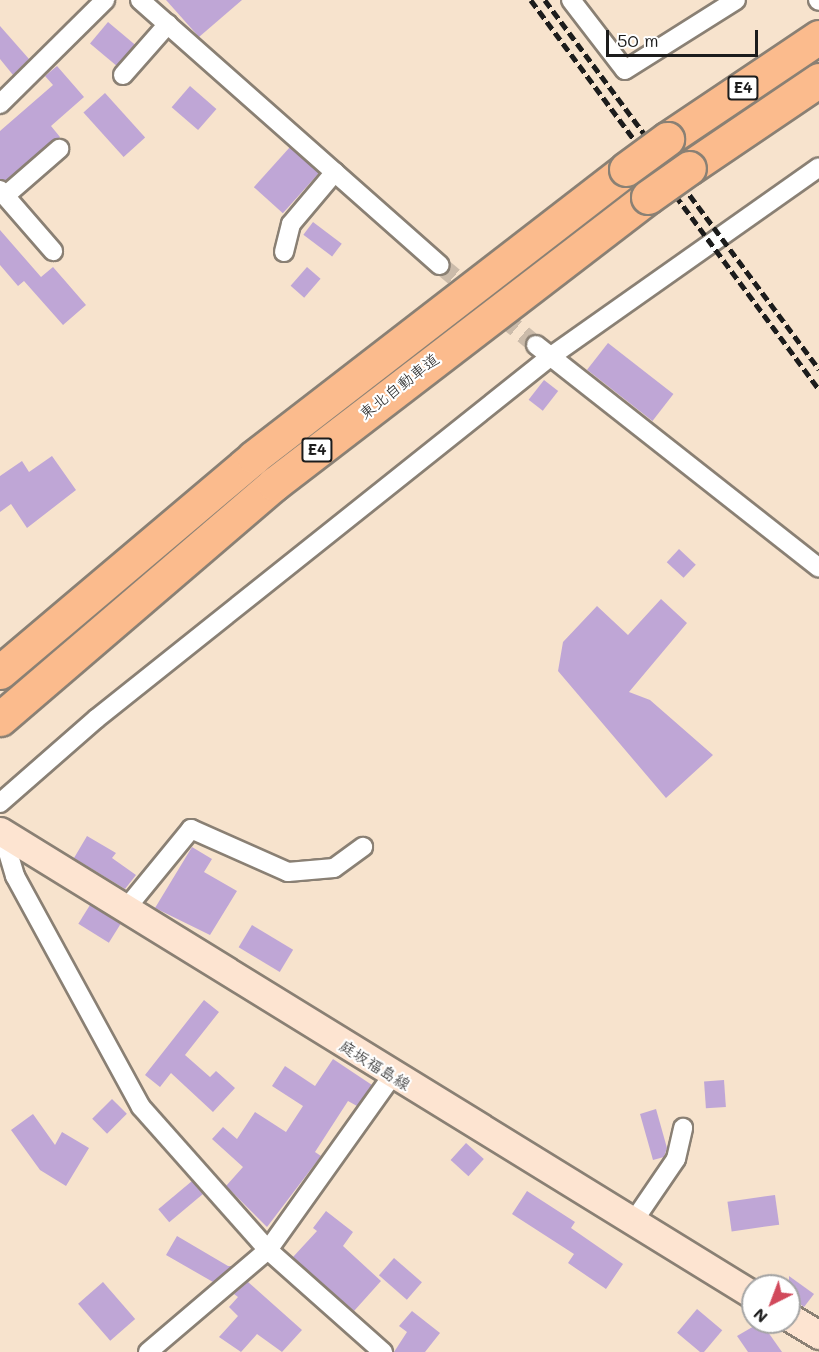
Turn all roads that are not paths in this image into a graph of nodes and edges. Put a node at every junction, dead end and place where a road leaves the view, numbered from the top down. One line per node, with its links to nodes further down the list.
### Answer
1 (105, 0): 9 (street)
2 (140, 0): 5 (street)
3 (571, 0): 4 (street)
4 (736, 0)
5 (168, 24): 7 (street); 11 (street)
6 (819, 37): 20 (highway, 東北自動車道 / E4, bridge)
7 (123, 75)
8 (819, 80): 21 (highway, 東北自動車道 / E4, bridge)
9 (0, 104)
10 (59, 149): 13 (street)
11 (335, 172): 15 (street); 16 (street)
12 (818, 172): 18 (street)
13 (3, 193): 14 (street)
14 (53, 251)
15 (284, 252)
16 (440, 265)
17 (536, 345): 18 (street)
18 (550, 357): 19 (street); 22 (street)
19 (819, 568)
20 (0, 672)
21 (0, 719)
22 (0, 804)
23 (1, 832): 25 (main road, 庭坂福島線); 29 (street)
24 (363, 847): 25 (street)
25 (124, 910): 26 (main road, 庭坂福島線)
26 (392, 1076): 28 (main road, 庭坂福島線); 29 (street)
27 (683, 1128): 28 (street)
28 (633, 1222): 30 (main road, 庭坂福島線)
29 (268, 1250): 33 (street); 34 (street)
30 (741, 1288)
31 (801, 1324): 32 (main road)
32 (819, 1335)
33 (148, 1352)
34 (383, 1352)

